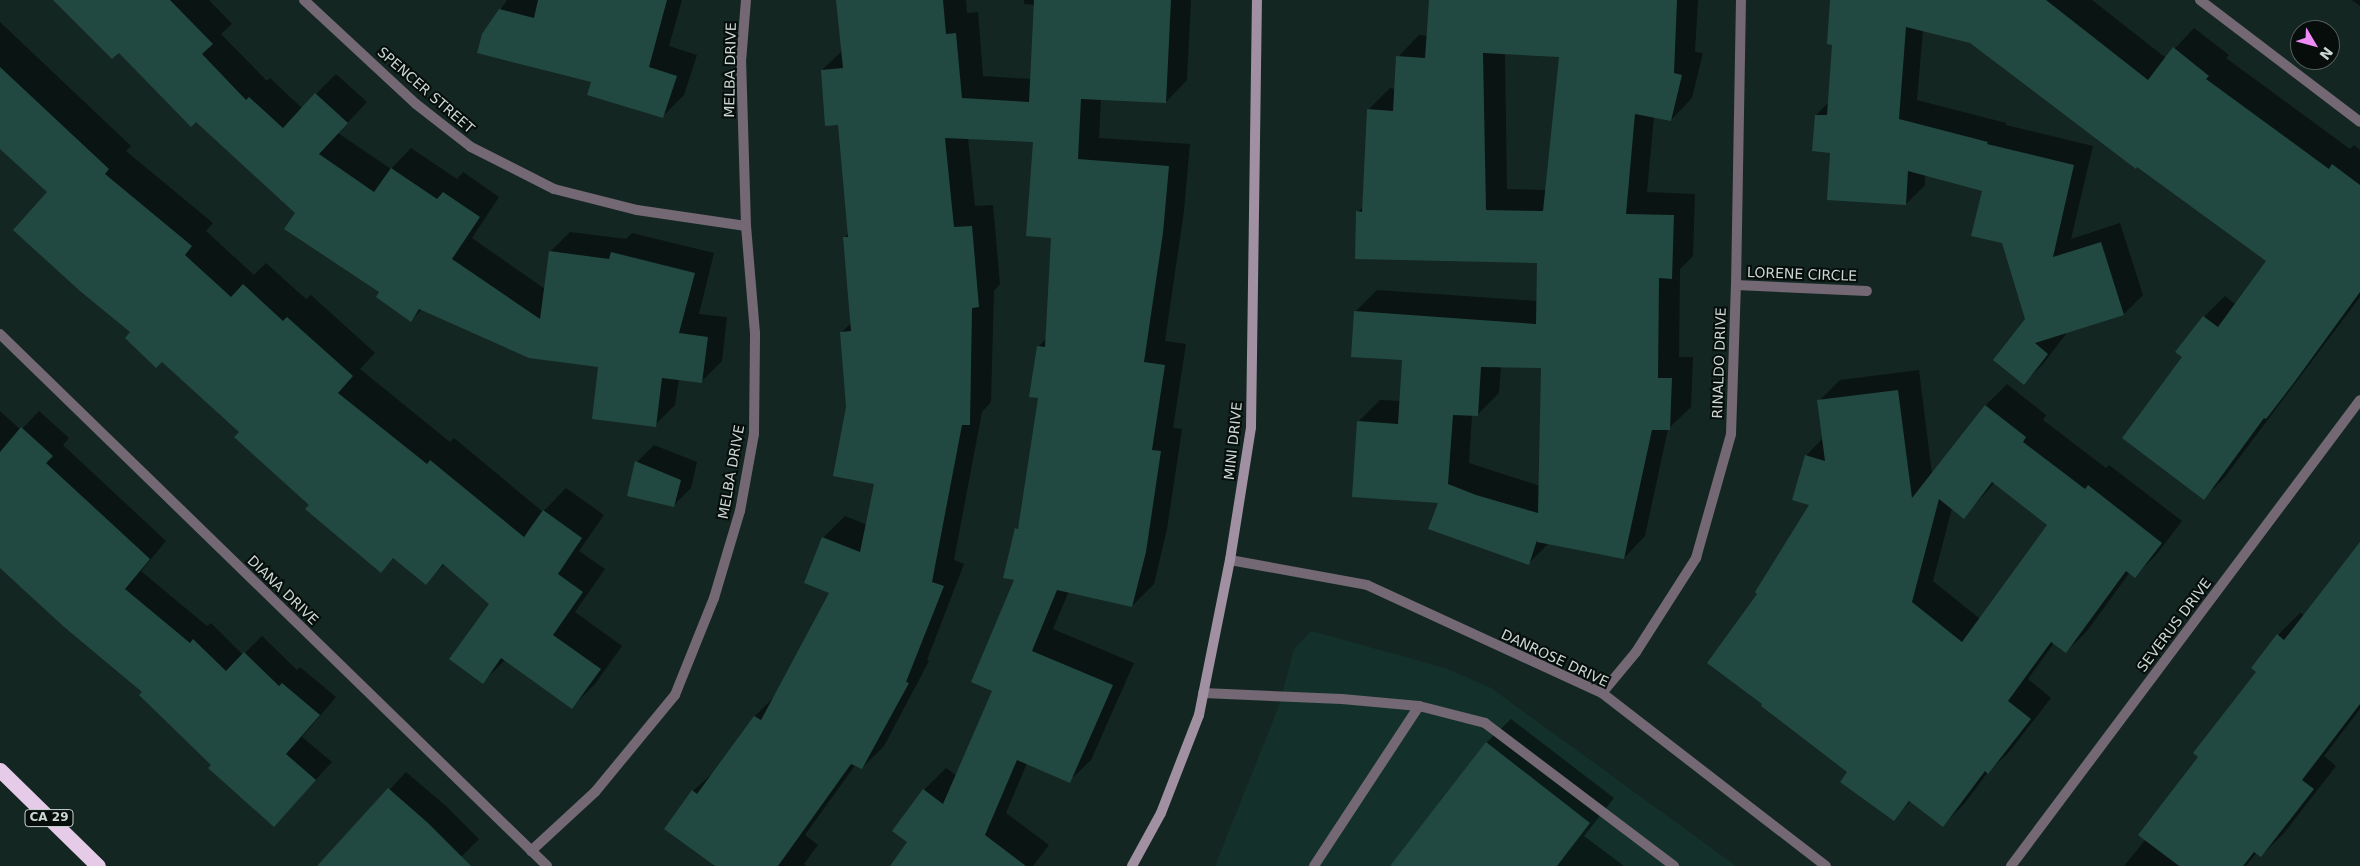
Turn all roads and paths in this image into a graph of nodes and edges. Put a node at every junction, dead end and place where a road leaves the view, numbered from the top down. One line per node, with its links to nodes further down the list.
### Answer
1 (304, 0): 7 (street, SPENCER STREET)
2 (746, 0): 7 (street, MELBA DRIVE)
3 (1257, 0): 12 (street, MINI DRIVE)
4 (1741, 0): 8 (street, RINALDO DRIVE)
5 (2200, 0): 6 (street)
6 (2360, 122)
7 (746, 226): 17 (street, MELBA DRIVE)
8 (1736, 285): 9 (street, LORENE CIRCLE); 14 (street, RINALDO DRIVE)
9 (1867, 291)
10 (0, 334): 17 (street, DIANA DRIVE)
11 (2360, 400): 24 (street, SEVERUS DRIVE)
12 (1230, 560): 13 (street, MINI DRIVE); 14 (street, DANROSE DRIVE)
13 (1203, 693): 15 (street); 20 (street, MINI DRIVE)
14 (1602, 693): 23 (street, DANROSE DRIVE)
15 (1419, 706): 21 (street); 22 (street)
16 (0, 770): 18 (highway, CA 29)
17 (530, 850): 19 (street, DIANA DRIVE)
18 (98, 866)
19 (546, 866)
20 (1132, 866)
21 (1314, 866)
22 (1674, 866)
23 (1826, 866)
24 (2011, 866)

